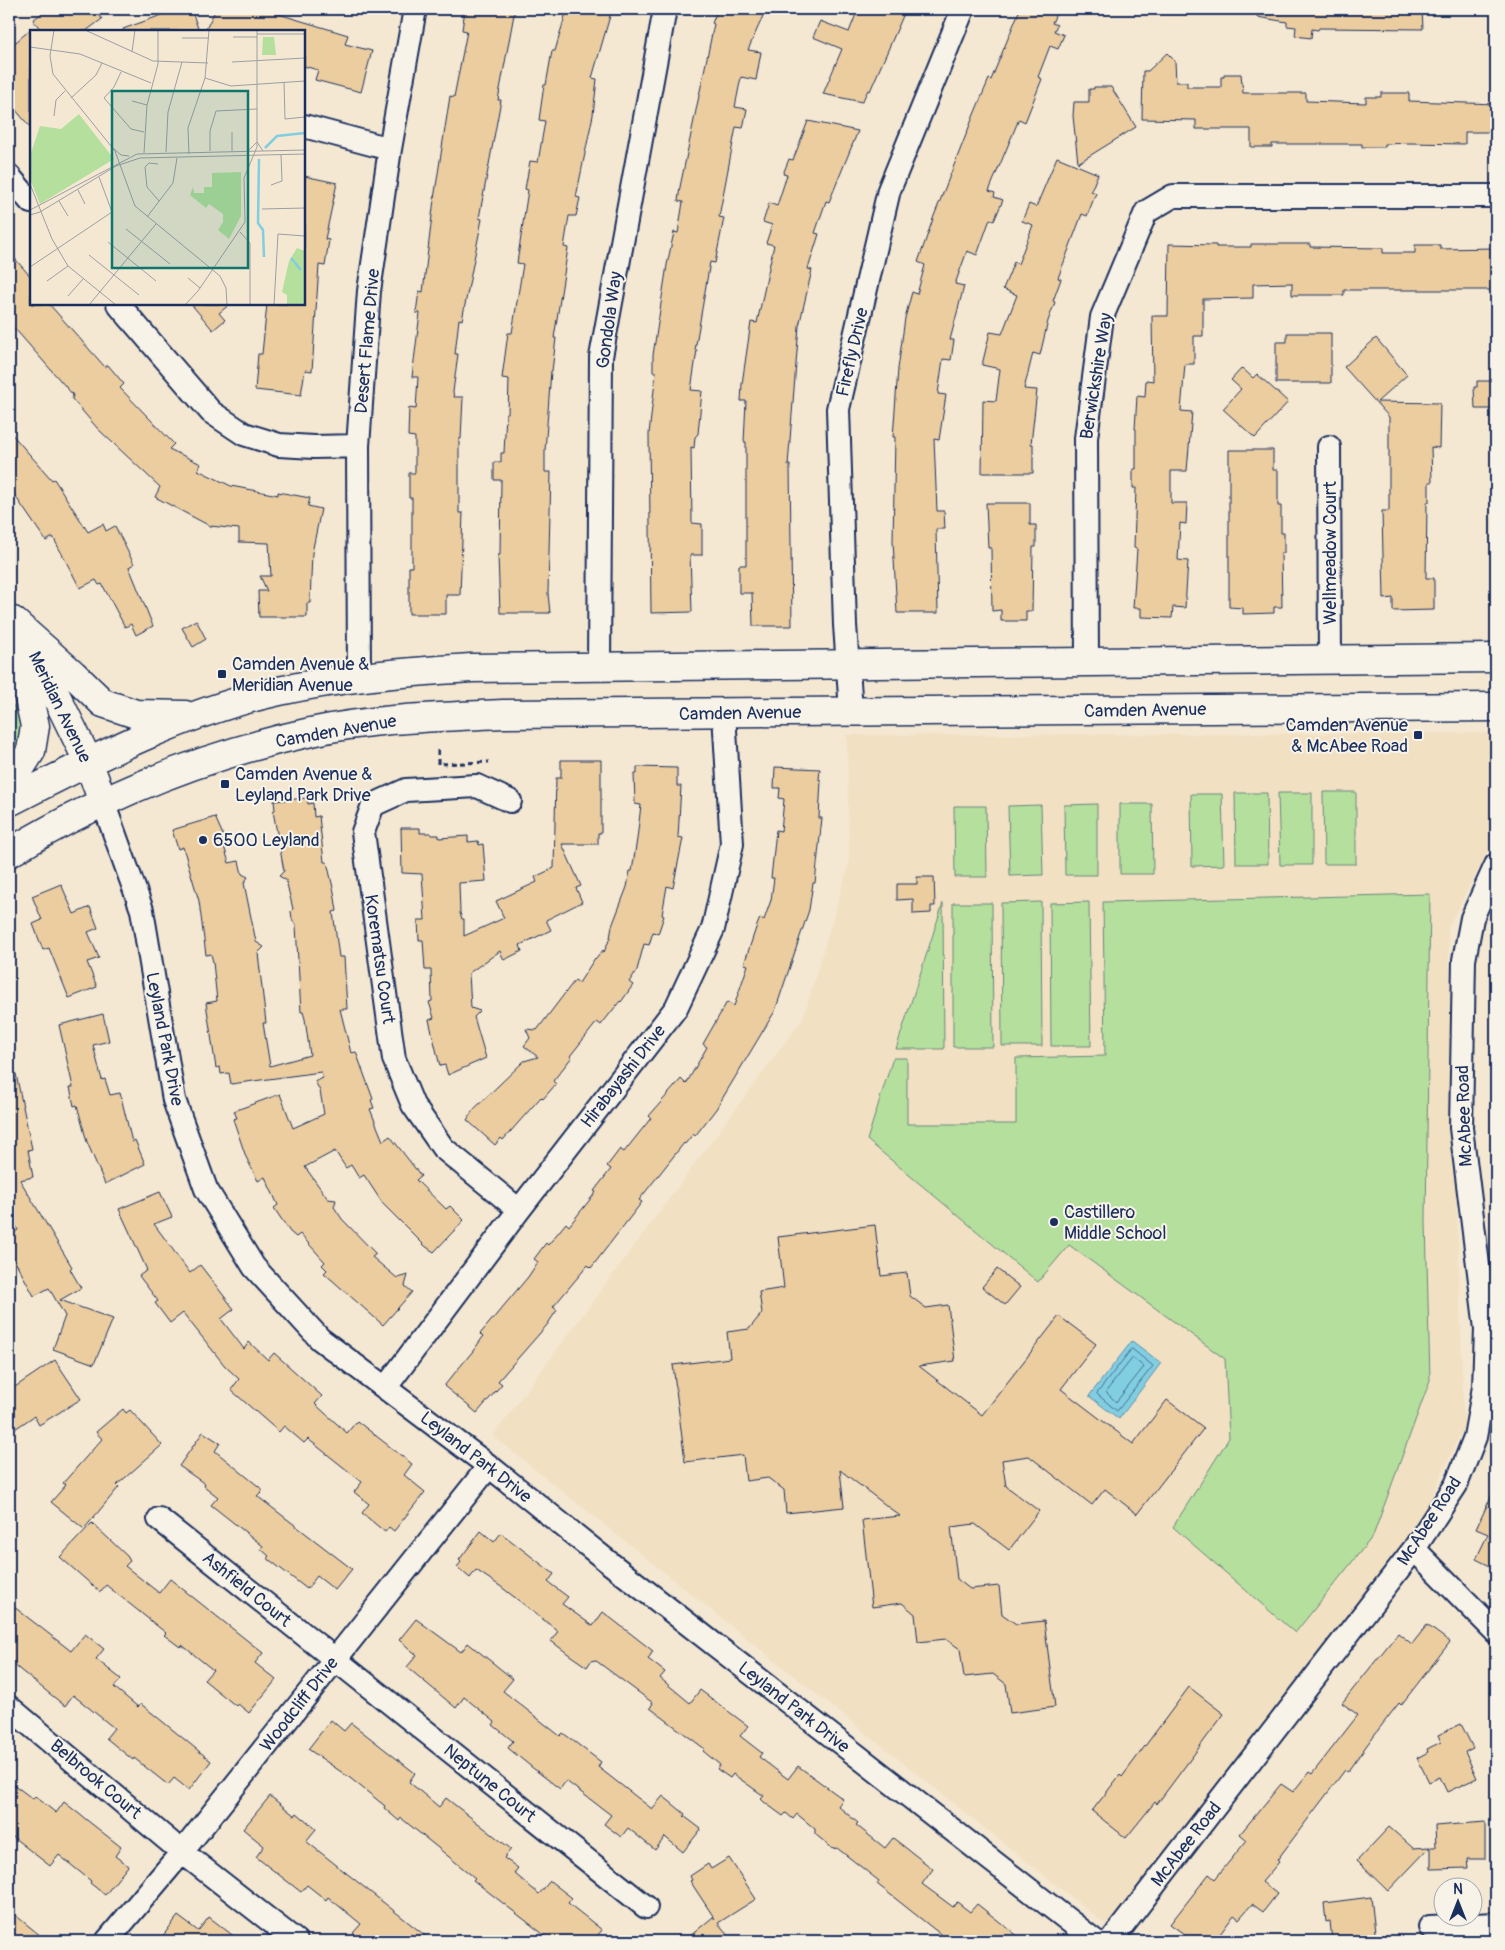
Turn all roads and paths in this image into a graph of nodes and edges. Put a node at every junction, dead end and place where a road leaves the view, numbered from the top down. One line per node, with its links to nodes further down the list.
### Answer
1 (415, 9): 5 (street, Desert Flame Drive)
2 (665, 9): 17 (street, Gondola Way)
3 (963, 9): 16 (street, Firefly Drive)
4 (305, 126): 5 (street)
5 (390, 149): 10 (street, Desert Flame Drive)
6 (9, 176): 8 (street)
7 (1496, 196): 15 (street, Berwickshire Way)
8 (30, 201)
9 (119, 305): 10 (street)
10 (358, 446): 18 (street, Desert Flame Drive)
11 (1329, 447): 14 (street, Wellmeadow Court)
12 (11, 619): 22 (main road); 24 (main road, Meridian Avenue); 26 (main road)
13 (1496, 658): 14 (main road)
14 (1330, 660): 15 (main road)
15 (1087, 662): 16 (main road)
16 (848, 664): 17 (main road); 20 (street, Firefly Drive)
17 (599, 666): 18 (main road)
18 (360, 676): 22 (main road)
19 (1489, 710): 20 (main road, Camden Avenue)
20 (851, 711): 21 (main road, Camden Avenue)
21 (724, 714): 29 (main road, Camden Avenue); 32 (street, Hirabayashi Drive)
22 (196, 715): 24 (main road)
23 (438, 750): 25 (path)
24 (88, 761): 28 (main road); 29 (main road, Meridian Avenue)
25 (489, 762)
26 (9, 786)
27 (510, 801): 32 (street, Korematsu Court)
28 (9, 802)
29 (103, 802): 30 (main road, Camden Avenue); 33 (street, Leyland Park Drive)
30 (9, 853)
31 (1496, 865): 36 (street, McAbee Road)
32 (519, 1210): 33 (street, Hirabayashi Drive)
33 (386, 1387): 34 (street, Leyland Park Drive)
34 (489, 1466): 38 (street, Woodcliff Drive); 46 (street, Leyland Park Drive)
35 (159, 1519): 38 (street, Ashfield Court)
36 (1414, 1549): 37 (street); 47 (street, McAbee Road)
37 (1496, 1632)
38 (335, 1659): 40 (street, Woodcliff Drive); 41 (street, Neptune Court)
39 (9, 1706): 40 (street, Belbrook Court)
40 (182, 1852): 44 (street, Woodcliff Drive); 45 (street, Belbrook Court)
41 (646, 1908)
42 (1496, 1924): 43 (street)
43 (1430, 1927)
44 (107, 1941)
45 (296, 1941)
46 (1095, 1941)
47 (1111, 1941)

